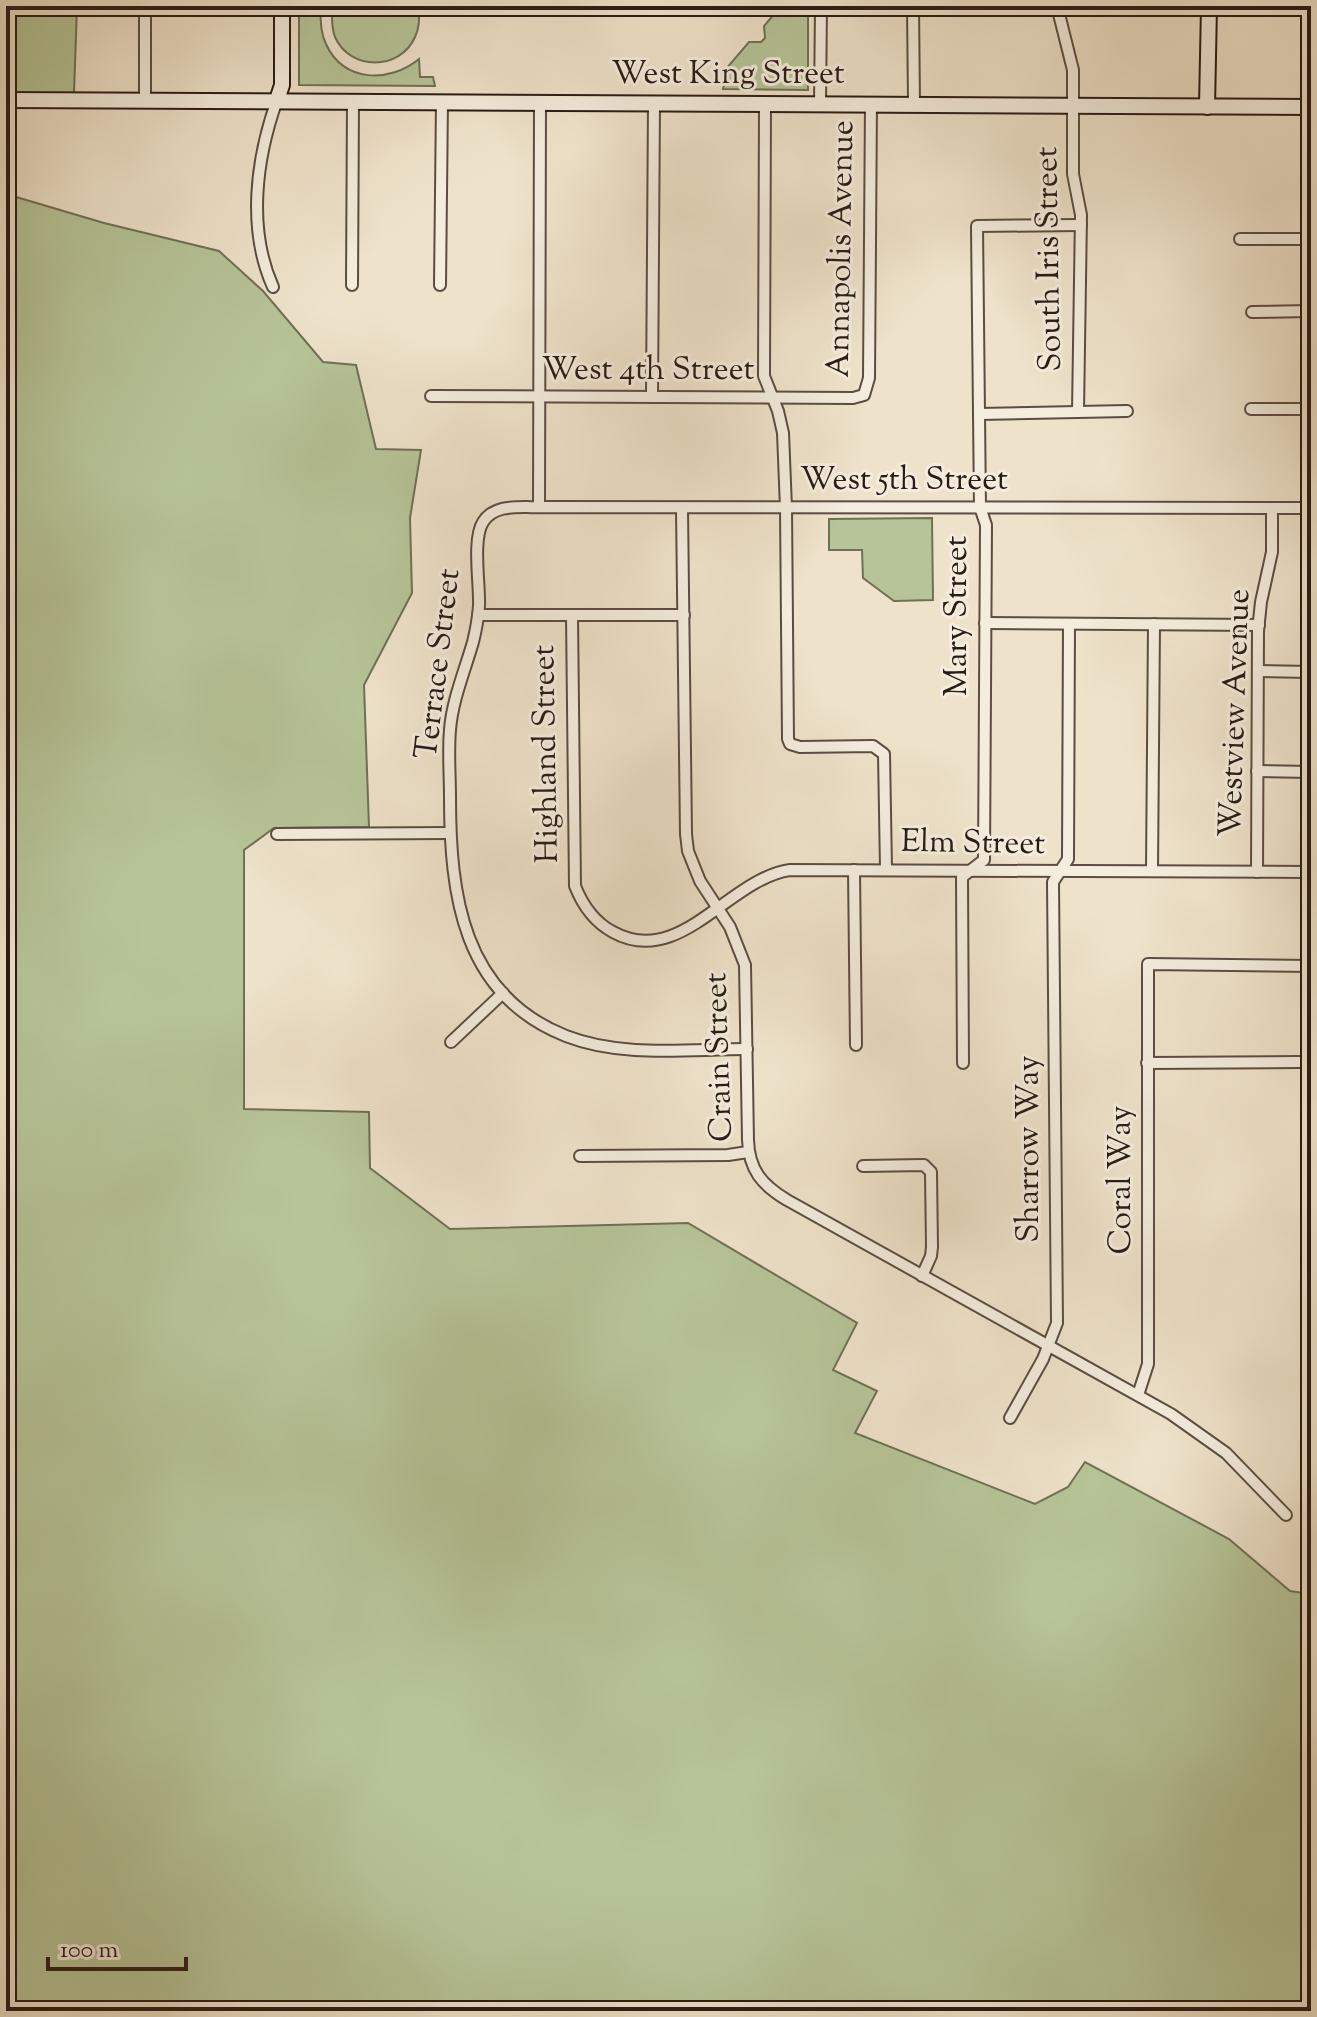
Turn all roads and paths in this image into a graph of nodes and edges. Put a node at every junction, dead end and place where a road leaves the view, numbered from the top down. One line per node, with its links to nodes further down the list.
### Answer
1 (282, 6): 9 (street)
2 (821, 6): 16 (street)
3 (913, 6): 17 (street)
4 (1057, 6): 18 (street, South Iris Street)
5 (1209, 6): 19 (street)
6 (145, 18): 8 (street)
7 (6, 100): 8 (street, West King Street)
8 (145, 100): 9 (street, West King Street)
9 (277, 100): 10 (street, West King Street); 26 (street)
10 (353, 101): 11 (street, West King Street); 24 (street)
11 (442, 101): 12 (street, West King Street); 25 (street)
12 (540, 102): 13 (street, West King Street); 31 (street)
13 (654, 103): 15 (street, West King Street); 32 (street)
14 (871, 103): 16 (street, West King Street); 17 (street, West King Street); 29 (street, Annapolis Avenue)
15 (765, 104): 16 (street, West King Street); 33 (street)
16 (820, 104)
17 (914, 104): 18 (street, West King Street)
18 (1073, 105): 19 (street, West King Street); 21 (street, South Iris Street)
19 (1207, 107): 20 (street, West King Street)
20 (1311, 107)
21 (1081, 225): 37 (street, South Iris Street); 38 (street, Mary Street)
22 (1240, 239): 23 (street)
23 (1311, 239)
24 (352, 285)
25 (440, 285)
26 (273, 287)
27 (1311, 311): 28 (street)
28 (1252, 312)
29 (864, 395): 33 (street, West 4th Street)
30 (431, 396): 31 (street, West 4th Street)
31 (538, 396): 32 (street, West 4th Street); 39 (street)
32 (652, 397): 33 (street, West 4th Street)
33 (771, 397): 41 (street)
34 (1251, 409): 35 (street)
35 (1311, 409)
36 (1127, 411): 37 (street)
37 (1078, 412): 38 (street)
38 (979, 414): 40 (street, Mary Street)
39 (539, 507): 44 (street, West 5th Street); 45 (street, West 5th Street)
40 (980, 507): 41 (street, West 5th Street); 42 (street, West 5th Street); 49 (street, Mary Street)
41 (786, 508): 44 (street, West 5th Street); 59 (street)
42 (1272, 508): 43 (street, West 5th Street); 52 (street, Westview Avenue)
43 (1311, 508)
44 (682, 509): 48 (street, Crain Street)
45 (497, 510): 46 (street, Terrace Street)
46 (478, 615): 47 (street); 57 (street, Terrace Street)
47 (572, 615): 48 (street); 67 (street, Highland Street)
48 (684, 615): 66 (street, Crain Street)
49 (985, 623): 50 (street); 61 (street, Mary Street)
50 (1069, 624): 51 (street); 62 (street, Sharrow Way)
51 (1154, 624): 52 (street); 63 (street)
52 (1259, 625): 53 (street, Westview Avenue)
53 (1258, 671): 54 (street); 55 (street, Westview Avenue)
54 (1311, 672)
55 (1257, 771): 56 (street); 64 (street, Westview Avenue)
56 (1311, 772)
57 (450, 833): 58 (street); 69 (street, Terrace Street)
58 (277, 834)
59 (886, 869): 60 (street, Elm Street); 61 (street, Elm Street)
60 (854, 870): 66 (street, Elm Street); 71 (street)
61 (974, 870): 62 (street, Elm Street); 74 (street, Mary Street)
62 (1062, 871): 63 (street, Elm Street); 82 (street, Sharrow Way)
63 (1152, 871): 64 (street, Elm Street)
64 (1257, 872): 65 (street, Elm Street)
65 (1311, 872)
66 (717, 908): 67 (street, Elm Street); 72 (street, Crain Street)
67 (653, 941)
68 (1311, 966): 75 (street, Coral Way)
69 (503, 993): 70 (street); 72 (street, Terrace Street)
70 (451, 1042)
71 (856, 1045)
72 (747, 1049): 76 (street, Crain Street)
73 (1299, 1062): 75 (street)
74 (963, 1063)
75 (1147, 1063): 83 (street, Coral Way)
76 (748, 1152): 77 (street); 81 (street, Crain Street)
77 (580, 1156)
78 (863, 1166): 81 (street)
79 (1311, 1241): 80 (street)
80 (1311, 1269)
81 (922, 1276): 82 (street, Crain Street)
82 (1048, 1346): 83 (street, Crain Street); 84 (street, Sharrow Way)
83 (1138, 1395): 85 (street, Crain Street)
84 (1010, 1418)
85 (1286, 1515)

